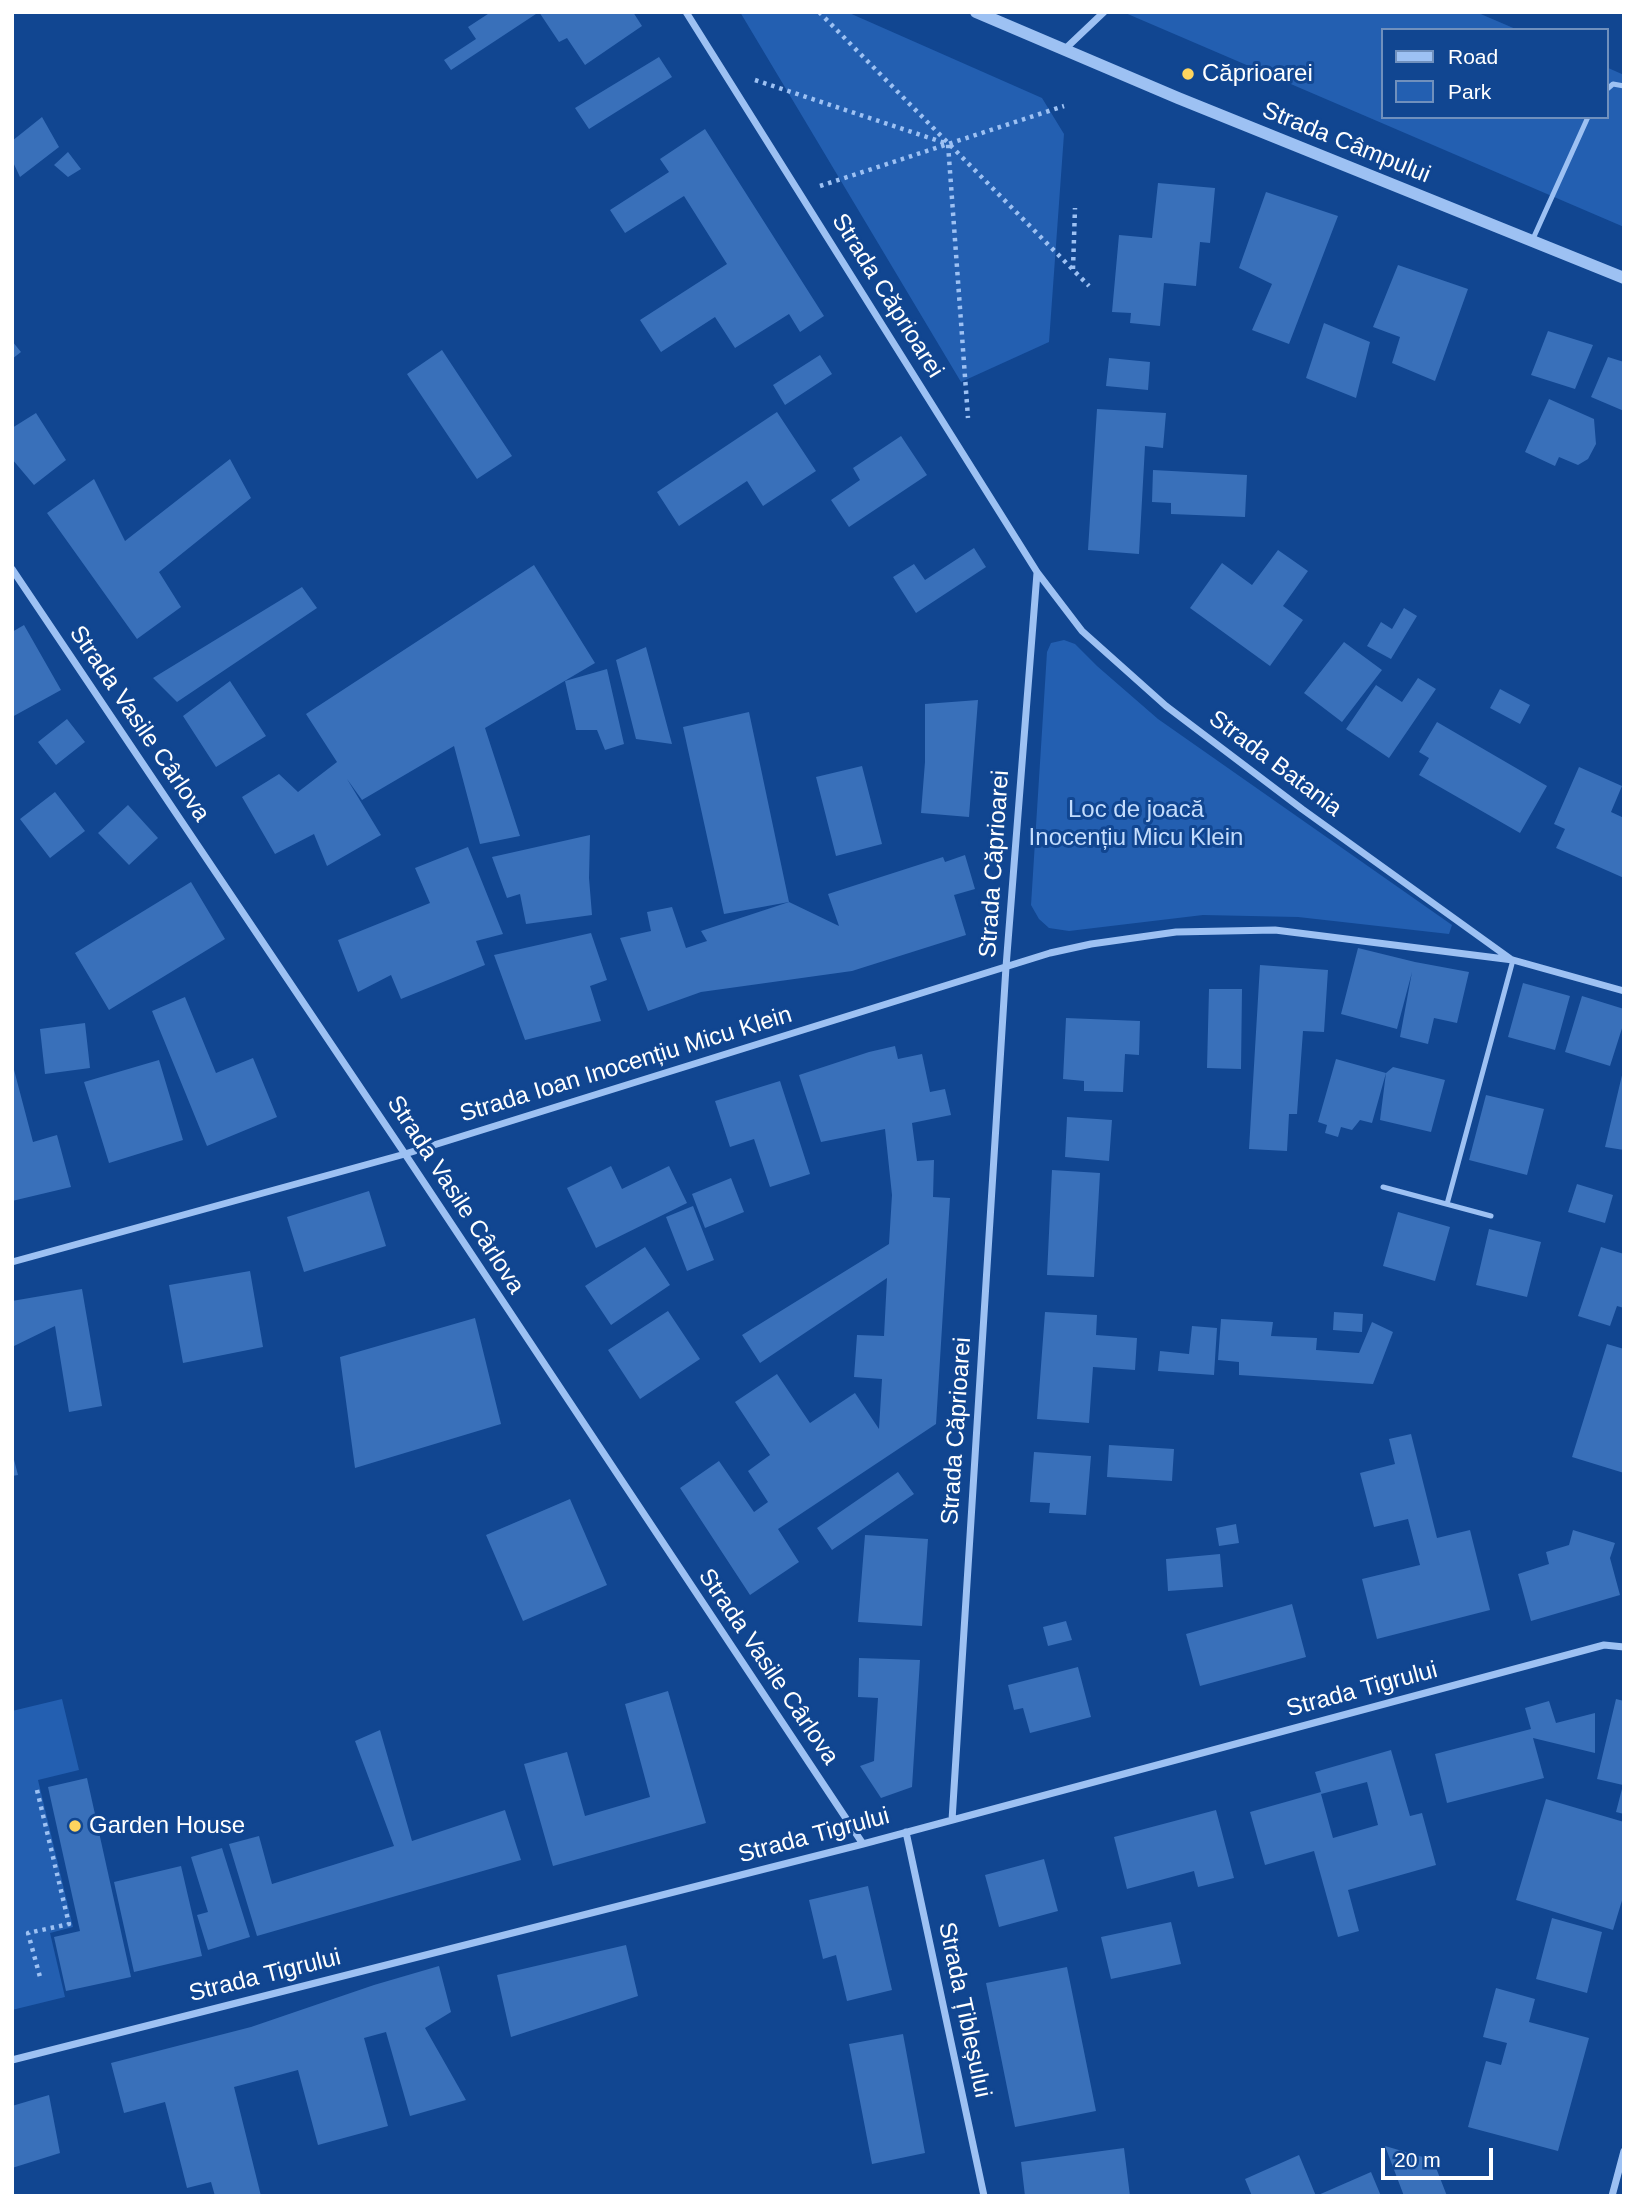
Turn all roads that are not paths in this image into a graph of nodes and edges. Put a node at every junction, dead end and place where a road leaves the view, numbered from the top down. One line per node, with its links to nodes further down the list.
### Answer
1 (686, 12): 11 (street, Strada Căprioarei)
2 (976, 12): 4 (street, Strada Câmpului)
3 (1104, 12): 4 (street)
4 (1064, 50): 8 (street, Strada Câmpului)
5 (1624, 86): 6 (lane)
6 (1608, 88)
7 (1587, 119): 8 (lane)
8 (1532, 241): 9 (street, Strada Câmpului)
9 (1624, 278)
10 (12, 569): 15 (street, Strada Vasile Cârlova)
11 (1037, 572): 12 (street, Strada Batania); 13 (street, Strada Căprioarei)
12 (1513, 960): 13 (street, Strada Batania); 14 (street, Strada Batania); 17 (lane)
13 (1006, 967): 15 (street, Strada Ioan Inocențiu Micu Klein); 21 (street, Strada Căprioarei)
14 (1624, 991)
15 (405, 1154): 19 (street, Strada Ioan Inocențiu Micu Klein); 23 (street, Strada Vasile Cârlova)
16 (1383, 1187): 17 (lane)
17 (1447, 1204): 18 (lane)
18 (1491, 1216)
19 (12, 1262)
20 (1624, 1647): 21 (street, Strada Tigrului)
21 (952, 1820): 22 (street, Strada Tigrului)
22 (906, 1832): 23 (street, Strada Tigrului); 26 (street, Strada Țibleșului)
23 (863, 1844): 24 (street, Strada Tigrului)
24 (12, 2060)
25 (1624, 2151): 27 (street)
26 (984, 2196)
27 (1612, 2196)

